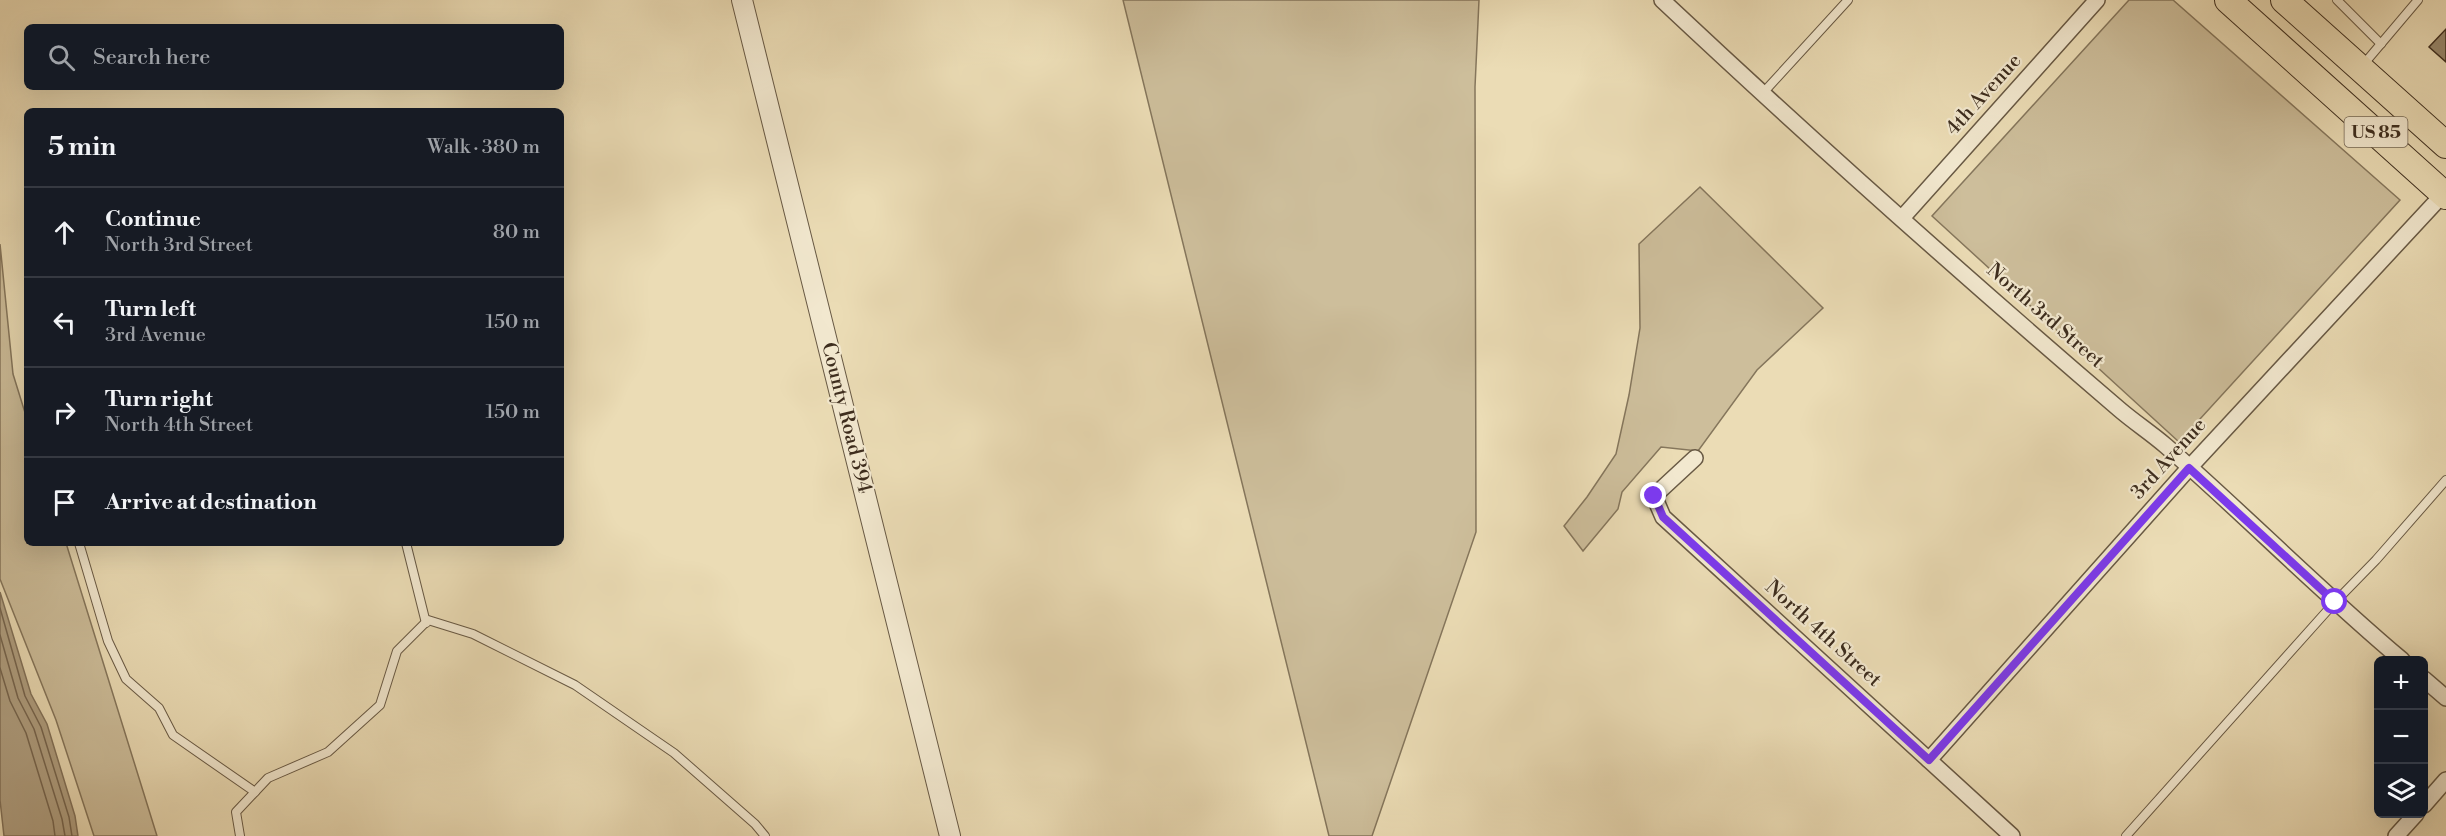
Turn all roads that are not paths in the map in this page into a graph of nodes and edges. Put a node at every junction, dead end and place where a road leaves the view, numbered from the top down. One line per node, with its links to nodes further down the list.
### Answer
1 (742, 0): 32 (street, County Road 394)
2 (1662, 0): 11 (street, North 3rd Street)
3 (1848, 0): 11 (lane)
4 (2097, 0): 14 (street, 4th Avenue)
5 (2228, 0): 13 (highway, US 85)
6 (2284, 0): 10 (highway, US 85)
7 (2337, 0): 9 (lane)
8 (2418, 0): 9 (lane)
9 (2381, 44): 10 (lane)
10 (2360, 68): 12 (highway, US 85)
11 (1762, 94): 14 (street, North 3rd Street)
12 (2446, 145)
13 (2445, 194): 16 (street, 3rd Avenue)
14 (1902, 218): 16 (street, North 3rd Street)
15 (1695, 458): 25 (street, North 4th Street)
16 (2189, 468): 20 (street, North 3rd Street); 25 (street, 3rd Avenue)
17 (2446, 480): 20 (lane)
18 (80, 546): 27 (lane)
19 (407, 546): 21 (lane)
20 (2335, 602): 22 (street, North 3rd Street); 34 (lane)
21 (426, 623): 27 (lane); 31 (lane)
22 (2397, 656)
23 (2428, 682): 24 (street)
24 (2446, 698)
25 (1929, 760): 33 (street, North 4th Street)
26 (2446, 780): 28 (street)
27 (255, 792): 30 (lane)
28 (2428, 801)
29 (2412, 818): 35 (street)
30 (240, 836)
31 (765, 836)
32 (950, 836)
33 (2012, 836)
34 (2126, 836)
35 (2397, 836)

